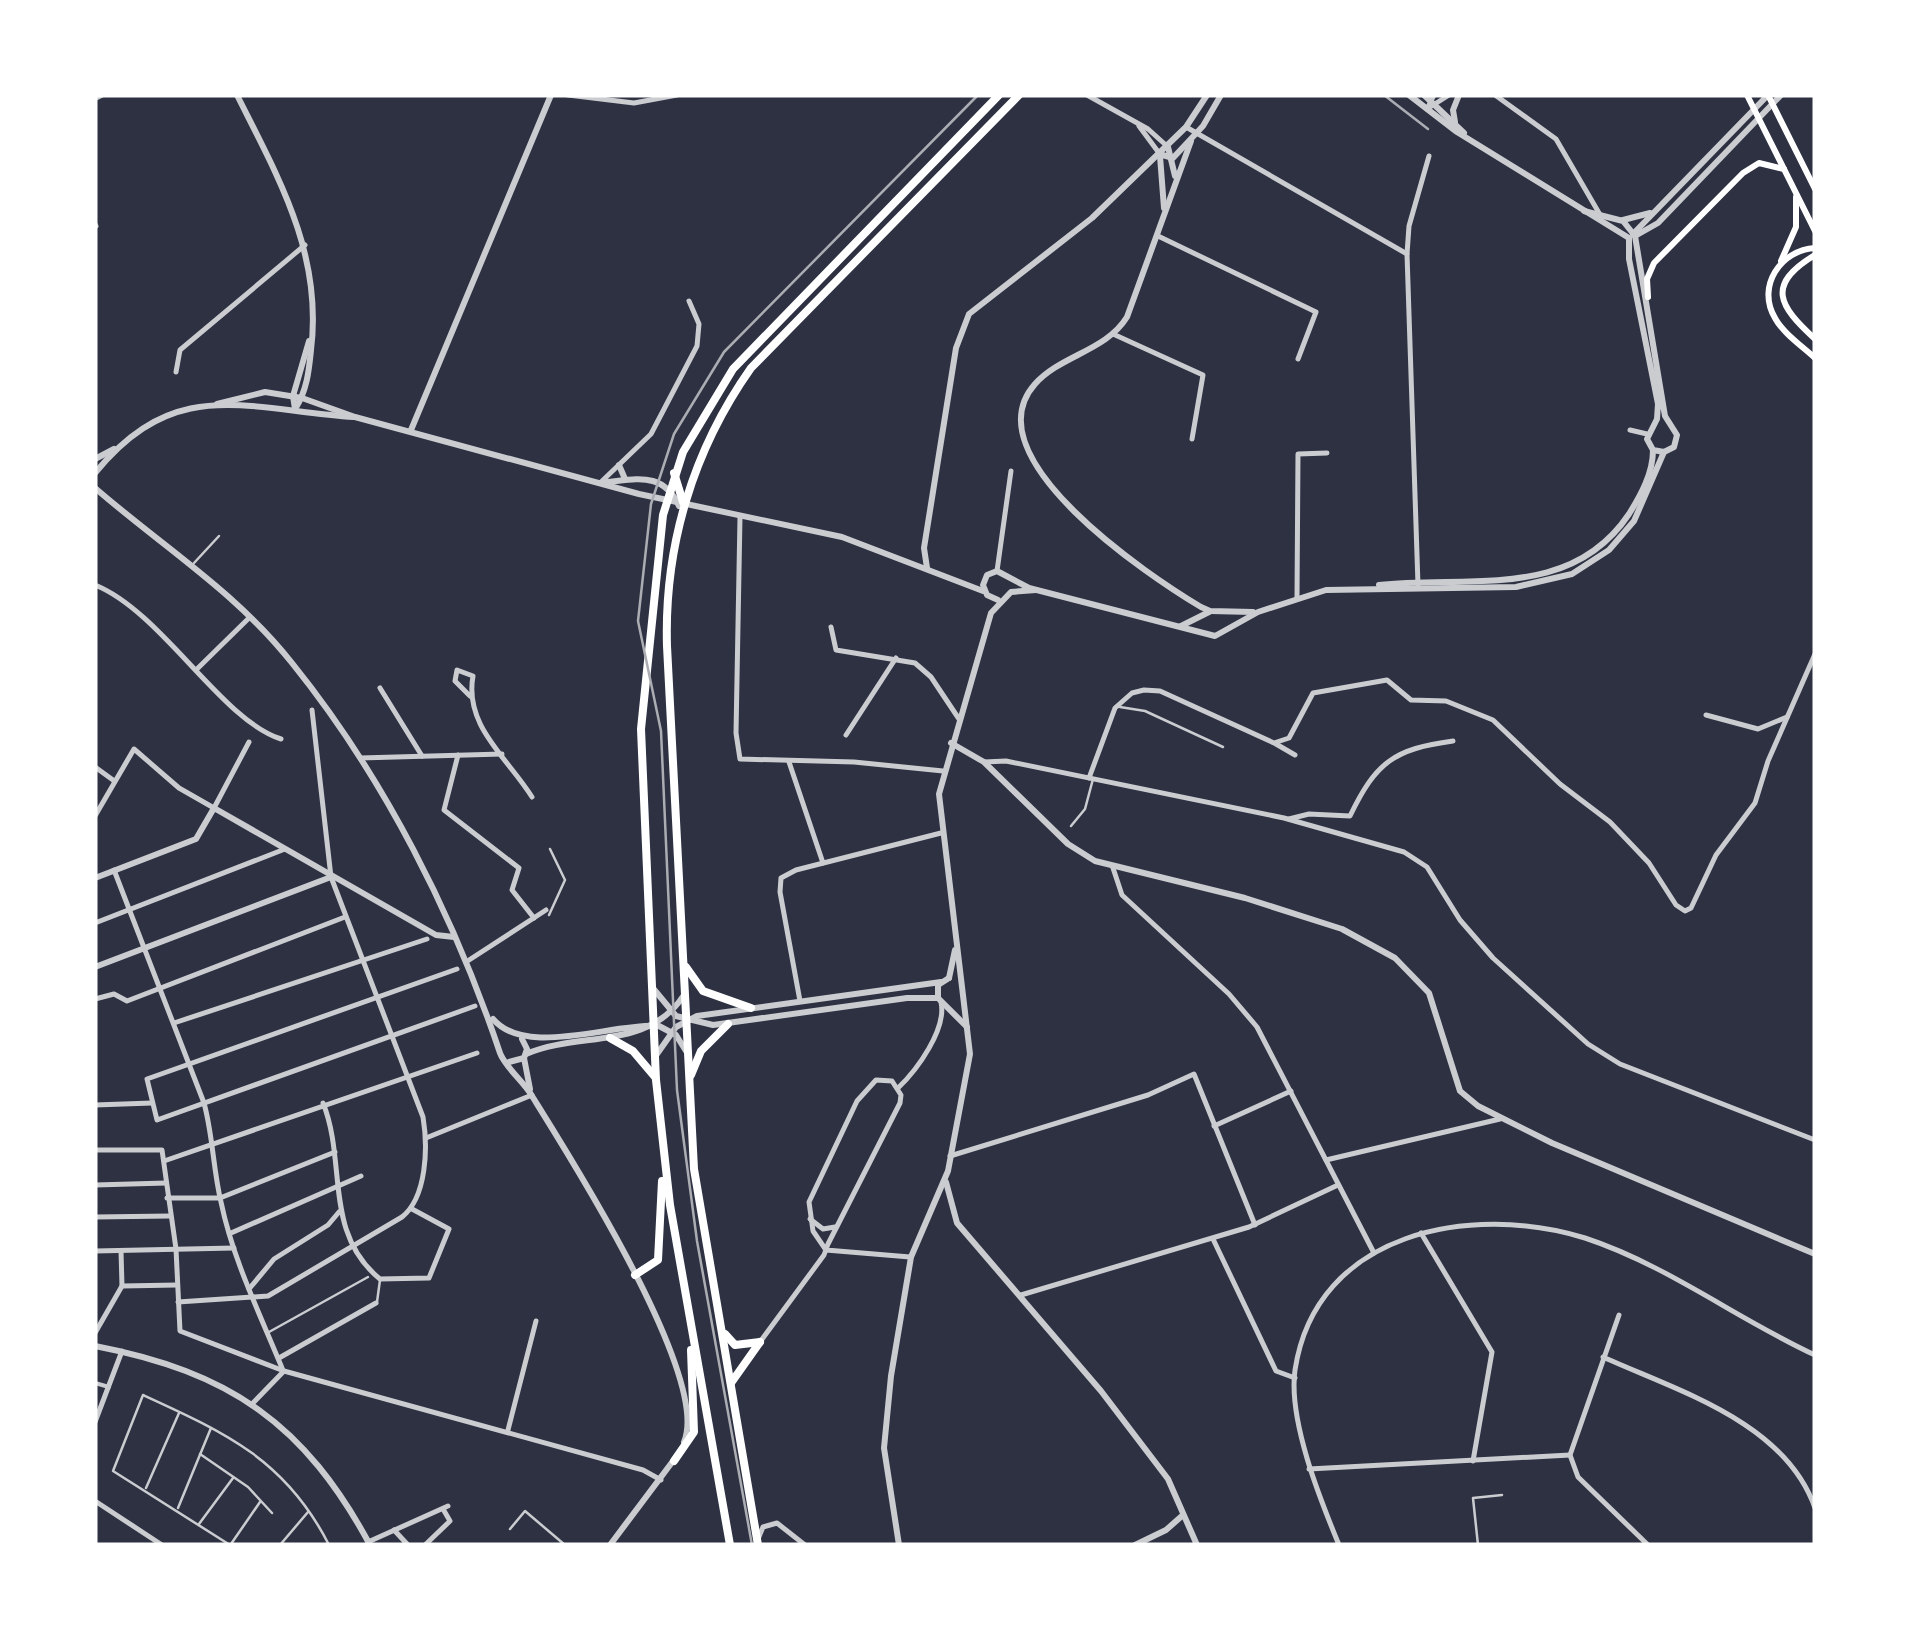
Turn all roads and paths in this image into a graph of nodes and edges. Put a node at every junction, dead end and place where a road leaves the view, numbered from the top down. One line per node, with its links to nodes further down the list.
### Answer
1 (237, 95): 43 (street)
2 (551, 95): 62 (street)
3 (568, 95): 4 (street)
4 (677, 95)
5 (999, 95): 74 (highway)
6 (1019, 95): 80 (highway)
7 (1087, 95): 22 (street)
8 (1207, 95): 24 (street)
9 (1220, 95): 25 (street)
10 (1409, 95): 19 (street)
11 (1449, 95): 17 (street)
12 (1459, 95): 23 (street)
13 (1495, 95): 37 (street)
14 (1748, 95): 20 (main road)
15 (1768, 95): 18 (main road); 20 (street)
16 (1781, 95): 18 (street)
17 (1431, 99): 19 (street); 23 (street)
18 (1773, 104): 21 (street); 34 (main road)
19 (1427, 109): 26 (street)
20 (1755, 110): 21 (main road); 35 (street)
21 (1759, 119): 31 (main road); 42 (street)
22 (1137, 123): 27 (street); 28 (street)
23 (1456, 123): 26 (street)
24 (1186, 127): 25 (street); 27 (street)
25 (1194, 137): 30 (street); 33 (street); 45 (street)
26 (1472, 142): 36 (street)
27 (1168, 147): 28 (street); 30 (street)
28 (1160, 154): 30 (street); 39 (street); 84 (street)
29 (1429, 156): 45 (street)
30 (1174, 158): 33 (street)
31 (1784, 169): 32 (main road); 47 (main road)
32 (1793, 186): 40 (main road); 46 (main road)
33 (1174, 188): 39 (street)
34 (1815, 189)
35 (1658, 206): 38 (street); 42 (street)
36 (1584, 210): 37 (street); 42 (street)
37 (1603, 216): 38 (street)
38 (1620, 220): 42 (street)
39 (1163, 222): 41 (street)
40 (1815, 229)
41 (1158, 236): 50 (street); 53 (street)
42 (1632, 236): 47 (street); 61 (street)
43 (305, 245): 49 (street); 54 (street)
44 (1815, 252): 46 (main road); 51 (main road)
45 (1408, 254): 87 (street)
46 (1776, 268): 52 (main road)
47 (1648, 297): 60 (street)
48 (690, 301): 71 (street)
49 (314, 325): 55 (street); 56 (street)
50 (1113, 334): 65 (street); 98 (street)
51 (1815, 339)
52 (1815, 358)
53 (1298, 359)
54 (176, 372)
55 (293, 396): 56 (street); 57 (street); 58 (street)
56 (302, 398): 58 (street); 59 (street)
57 (217, 404): 58 (street); 66 (street)
58 (295, 408): 59 (street)
59 (355, 417): 62 (street)
60 (1667, 422): 61 (street); 68 (street)
61 (1655, 423): 64 (street)
62 (411, 430): 76 (street)
63 (1630, 430): 64 (street)
64 (1647, 434): 67 (street)
65 (1192, 439)
66 (115, 449): 70 (street); 73 (street)
67 (1653, 450): 68 (street); 87 (street)
68 (1664, 452): 90 (street)
69 (1327, 453): 94 (street)
70 (95, 459)
71 (619, 465): 75 (street); 76 (street)
72 (1011, 471): 85 (street)
73 (95, 473)
74 (674, 473): 78 (highway); 80 (highway)
75 (626, 480): 76 (street); 78 (street)
76 (600, 483): 79 (street)
77 (95, 488): 83 (street)
78 (669, 488): 79 (highway); 80 (street)
79 (666, 500): 80 (street); 162 (highway)
80 (681, 507): 81 (street); 155 (highway)
81 (740, 517): 84 (street); 127 (street)
82 (219, 536): 83 (lane)
83 (194, 563): 99 (street)
84 (927, 569): 93 (street)
85 (998, 571): 86 (street); 93 (street)
86 (1011, 580): 91 (street); 92 (street)
87 (1420, 582): 89 (street); 90 (street)
88 (95, 585): 107 (street)
89 (1363, 588): 90 (street); 94 (street)
90 (1410, 589)
91 (1036, 590): 92 (street); 102 (street)
92 (1011, 592): 95 (street)
93 (987, 594): 95 (street); 100 (street)
94 (1297, 598): 97 (street)
95 (999, 600): 100 (street)
96 (1222, 612): 97 (street); 98 (street); 103 (street)
97 (1258, 612): 103 (street)
98 (1207, 614): 102 (street); 104 (street)
99 (250, 617): 107 (street); 126 (street)
100 (988, 622): 114 (street)
101 (831, 627): 106 (street)
102 (1175, 627): 104 (street)
103 (1227, 628): 104 (street)
104 (1208, 633)
105 (1815, 654): 113 (street)
106 (896, 658): 114 (street); 115 (street)
107 (196, 669): 116 (street)
108 (380, 688): 125 (street)
109 (470, 696): 109 (street); 122 (street)
110 (1120, 707): 121 (lane)
111 (312, 710): 144 (street)
112 (1706, 715): 113 (street)
113 (1788, 717): 119 (street)
114 (959, 718): 120 (street)
115 (846, 735)
116 (281, 738)
117 (249, 742): 134 (street)
118 (1453, 742): 136 (street)
119 (1274, 743): 124 (street); 131 (street)
120 (951, 744): 128 (street); 130 (street)
121 (1223, 747)
122 (502, 754): 123 (street); 133 (street)
123 (458, 755): 125 (street); 149 (street)
124 (1294, 755)
125 (422, 756): 126 (street)
126 (360, 758): 151 (street)
127 (789, 761): 130 (street); 141 (street)
128 (984, 762): 131 (street); 142 (street)
129 (95, 767): 132 (street)
130 (943, 771): 138 (street)
131 (1091, 779): 136 (street); 137 (lane)
132 (114, 780): 134 (street); 135 (street)
133 (532, 797)
134 (214, 808): 139 (street); 143 (street)
135 (95, 816)
136 (1289, 820): 203 (street)
137 (1072, 826)
138 (941, 833): 141 (street); 153 (street)
139 (285, 849): 144 (street); 146 (street)
140 (550, 849): 147 (lane)
141 (823, 863): 168 (street)
142 (1113, 868): 194 (street); 200 (street)
143 (114, 870): 145 (street); 146 (street)
144 (331, 877): 148 (street); 151 (street); 154 (street)
145 (95, 878)
146 (129, 910): 150 (street); 154 (street)
147 (548, 912): 149 (street)
148 (346, 917): 156 (street); 163 (street)
149 (534, 918): 157 (street)
150 (95, 923)
151 (454, 938): 157 (street)
152 (428, 939): 156 (street)
153 (956, 941): 160 (street); 161 (street)
154 (146, 950): 158 (street); 163 (street)
155 (682, 957): 165 (highway); 171 (highway)
156 (363, 960): 166 (street); 175 (street)
157 (466, 962): 173 (street)
158 (95, 967)
159 (457, 968): 166 (street)
160 (945, 980): 161 (street); 168 (street); 169 (street)
161 (962, 982): 164 (street)
162 (650, 983): 172 (street); 177 (highway)
163 (161, 991): 167 (street); 175 (street)
164 (966, 991): 169 (street); 182 (street)
165 (684, 994): 172 (street); 174 (highway)
166 (378, 996): 180 (street); 189 (street)
167 (95, 999)
168 (800, 1001): 171 (street)
169 (942, 1002): 176 (street); 182 (street); 193 (street)
170 (475, 1006): 180 (street)
171 (751, 1008): 174 (street)
172 (671, 1012): 174 (street); 177 (street)
173 (489, 1014): 179 (street); 183 (street)
174 (686, 1020): 176 (street); 178 (street); 184 (highway)
175 (174, 1022): 189 (street)
176 (728, 1024): 192 (highway)
177 (653, 1025): 178 (street); 179 (street); 181 (street); 187 (highway)
178 (672, 1031): 184 (street); 187 (street)
179 (518, 1037): 183 (street); 186 (street)
180 (395, 1038): 190 (street); 197 (street)
181 (610, 1038): 186 (street); 191 (highway)
182 (970, 1038): 208 (street)
183 (500, 1044): 188 (street)
184 (687, 1052): 192 (highway)
185 (477, 1053): 190 (street)
186 (525, 1056): 188 (street); 195 (street)
187 (655, 1058): 191 (highway)
188 (508, 1062): 195 (street)
189 (188, 1063): 196 (street); 197 (street)
190 (408, 1075): 198 (street); 202 (street)
191 (656, 1080): 207 (highway)
192 (688, 1084): 251 (highway)
193 (898, 1088): 223 (street); 225 (street)
194 (1290, 1091): 201 (street); 209 (street)
195 (532, 1096): 202 (street); 238 (street)
196 (154, 1103): 197 (street); 199 (street)
197 (204, 1103): 204 (street)
198 (323, 1103): 204 (street); 206 (street)
199 (95, 1105)
200 (1500, 1119): 209 (street); 236 (street)
201 (1214, 1126): 208 (street); 224 (street)
202 (426, 1138): 219 (street)
203 (1815, 1140)
204 (215, 1142): 210 (street); 218 (street)
205 (95, 1150): 210 (street)
206 (335, 1152): 216 (street); 218 (street)
207 (663, 1156): 238 (highway); 248 (highway)
208 (950, 1156): 211 (street)
209 (1326, 1160): 214 (street)
210 (164, 1161): 213 (street)
211 (948, 1171): 237 (street); 244 (street)
212 (361, 1176): 216 (street)
213 (166, 1184): 215 (street); 217 (street)
214 (1338, 1185): 224 (street); 235 (street)
215 (95, 1186)
216 (337, 1190): 220 (street); 227 (street)
217 (168, 1198): 218 (street); 221 (street)
218 (220, 1198): 227 (street)
219 (412, 1209): 229 (street); 240 (street)
220 (339, 1212): 229 (street); 243 (street)
221 (170, 1216): 222 (street); 231 (street)
222 (95, 1217)
223 (809, 1217): 225 (street); 232 (street)
224 (1254, 1224): 228 (street)
225 (838, 1226): 232 (street)
226 (1421, 1232): 235 (street); 257 (street); 273 (street)
227 (229, 1233): 230 (street)
228 (1212, 1239): 244 (street); 261 (street)
229 (355, 1244): 240 (street); 245 (street)
230 (234, 1248): 231 (street); 243 (street)
231 (176, 1250): 234 (street); 241 (street)
232 (826, 1250): 237 (street); 254 (street)
233 (95, 1251): 234 (street)
234 (121, 1251): 242 (street)
235 (1375, 1254): 261 (street)
236 (1815, 1254)
237 (911, 1257): 301 (street)
238 (635, 1275): 272 (street)
239 (368, 1277): 252 (lane)
240 (380, 1279): 247 (lane)
241 (177, 1284): 242 (street); 246 (street)
242 (122, 1286): 253 (street)
243 (249, 1290): 245 (street)
244 (1021, 1295): 285 (street)
245 (252, 1299): 246 (street); 252 (street)
246 (178, 1302): 260 (street)
247 (376, 1303): 259 (street)
248 (688, 1311): 272 (highway); 299 (highway)
249 (1619, 1315): 258 (street)
250 (536, 1320): 269 (street)
251 (721, 1328): 254 (highway); 263 (highway)
252 (268, 1332): 259 (street)
253 (95, 1333)
254 (760, 1342): 263 (highway)
255 (95, 1346): 256 (street)
256 (122, 1351): 264 (street); 265 (street)
257 (1815, 1355)
258 (1603, 1357): 271 (street); 281 (street)
259 (278, 1358): 260 (street)
260 (284, 1371): 265 (street); 269 (street)
261 (1295, 1378): 274 (street)
262 (95, 1383): 264 (street)
263 (731, 1383): 289 (highway)
264 (109, 1387): 267 (street)
265 (253, 1403): 290 (street)
266 (180, 1412): 268 (lane); 277 (lane); 277 (lane)
267 (95, 1422)
268 (212, 1426): 270 (lane); 283 (lane)
269 (508, 1430): 276 (street)
270 (200, 1454): 275 (lane); 282 (lane)
271 (1570, 1455): 273 (street); 306 (street)
272 (674, 1461): 276 (street)
273 (1473, 1461): 274 (street)
274 (1308, 1469): 304 (street)
275 (234, 1477): 279 (lane); 286 (lane)
276 (661, 1480): 298 (street)
277 (146, 1489): 282 (lane)
278 (1502, 1495): 305 (lane)
279 (261, 1500): 284 (lane); 292 (lane)
280 (95, 1501): 291 (street)
281 (1815, 1508)
282 (177, 1509): 286 (lane)
283 (308, 1510): 293 (lane); 294 (lane)
284 (272, 1513)
285 (1183, 1515): 302 (street); 303 (street)
286 (199, 1524): 292 (lane)
287 (510, 1529): 297 (lane)
288 (394, 1530): 290 (street); 295 (street); 296 (street)
289 (758, 1543): 300 (street)
290 (369, 1544)
291 (162, 1545)
292 (230, 1545)
293 (280, 1545)
294 (329, 1545)
295 (408, 1545)
296 (425, 1545)
297 (565, 1545)
298 (610, 1545)
299 (730, 1545)
300 (806, 1545)
301 (899, 1545)
302 (1134, 1545)
303 (1197, 1545)
304 (1339, 1545)
305 (1478, 1545)
306 (1648, 1545)

